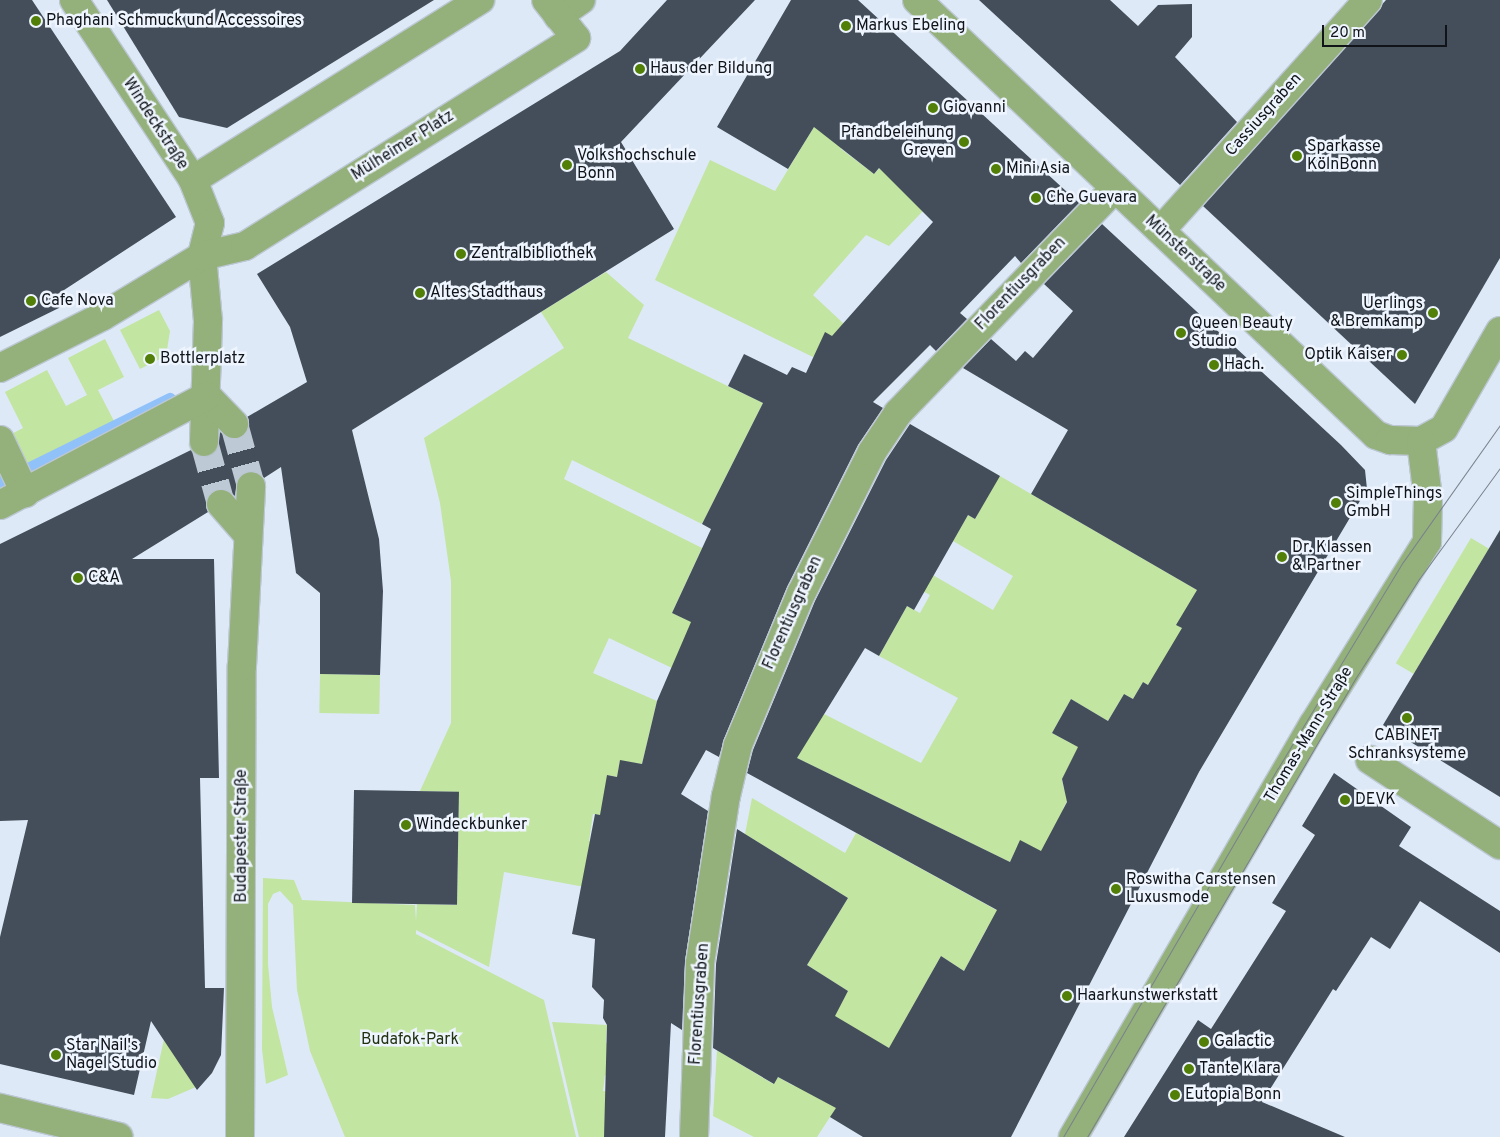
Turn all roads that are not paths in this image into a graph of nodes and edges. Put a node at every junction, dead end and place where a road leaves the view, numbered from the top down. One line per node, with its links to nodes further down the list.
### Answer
1 (74, 0): 7 (street, Windeckstraße)
2 (480, 0): 7 (street)
3 (581, 0): 6 (street, Mülheimer Platz)
4 (916, 0): 8 (street, Münsterstraße)
5 (1368, 0): 9 (street, Cassiusgraben)
6 (552, 8): 10 (street, Mülheimer Platz)
7 (193, 180): 10 (street, Windeckstraße)
8 (1115, 188): 9 (street, Münsterstraße); 28 (street, Florentiusgraben)
9 (1160, 230): 17 (street, Münsterstraße)
10 (202, 256): 12 (street); 13 (street)
11 (1500, 331): 17 (street)
12 (0, 368)
13 (208, 396): 14 (street); 16 (street); 19 (street)
14 (234, 424)
15 (0, 440): 19 (street)
16 (204, 442)
17 (1421, 442): 29 (street, Thomas-Mann-Straße)
18 (251, 486): 22 (street, Budapester Straße)
19 (25, 493): 21 (street)
20 (222, 504): 22 (street)
21 (0, 505)
22 (247, 534): 27 (street, Budapester Straße)
23 (1370, 760): 24 (street)
24 (1500, 845)
25 (0, 1108): 26 (street)
26 (119, 1137)
27 (240, 1137)
28 (694, 1137)
29 (1073, 1137)

